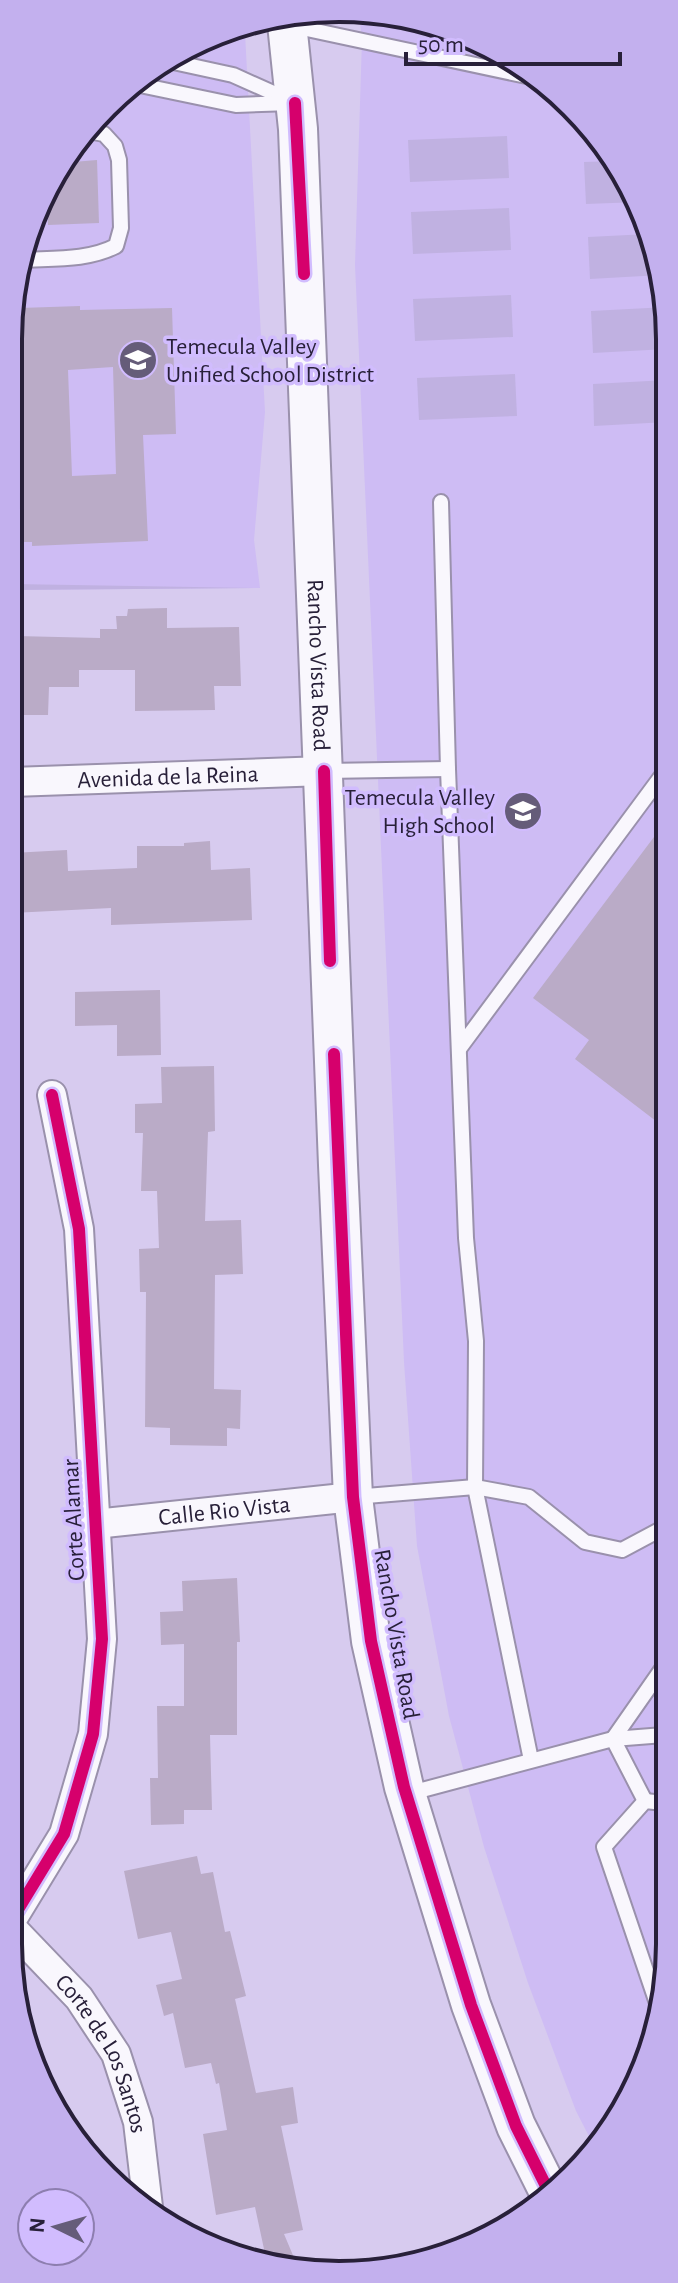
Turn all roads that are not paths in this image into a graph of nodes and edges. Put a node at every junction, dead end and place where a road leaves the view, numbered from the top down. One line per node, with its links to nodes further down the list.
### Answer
1 (308, 24): 4 (lane)
2 (288, 26): 6 (main road, Rancho Vista Road)
3 (181, 64): 6 (lane)
4 (510, 72)
5 (148, 87): 6 (lane)
6 (295, 103): 11 (main road, Rancho Vista Road)
7 (99, 133): 8 (lane)
8 (32, 259)
9 (441, 502): 10 (lane)
10 (448, 769): 11 (lane); 14 (lane)
11 (324, 771): 12 (street, Avenida de la Reina); 17 (main road, Rancho Vista Road)
12 (22, 782)
13 (656, 783): 14 (lane)
14 (459, 1049): 16 (lane)
15 (52, 1095): 18 (street, Corte Alamar)
16 (475, 1487): 17 (lane); 19 (lane); 23 (lane)
17 (353, 1497): 18 (street, Calle Rio Vista); 24 (main road, Rancho Vista Road)
18 (95, 1524): 27 (street, Corte Alamar)
19 (656, 1532)
20 (656, 1677): 22 (lane)
21 (656, 1736): 22 (lane)
22 (613, 1739): 23 (lane); 25 (lane)
23 (531, 1760): 24 (lane)
24 (406, 1794): 30 (main road, Rancho Vista Road)
25 (645, 1801): 26 (lane); 29 (lane)
26 (656, 1802)
27 (22, 1903)
28 (22, 1940): 31 (street, Corte de Los Santos)
29 (652, 1990)
30 (545, 2184)
31 (147, 2195)

